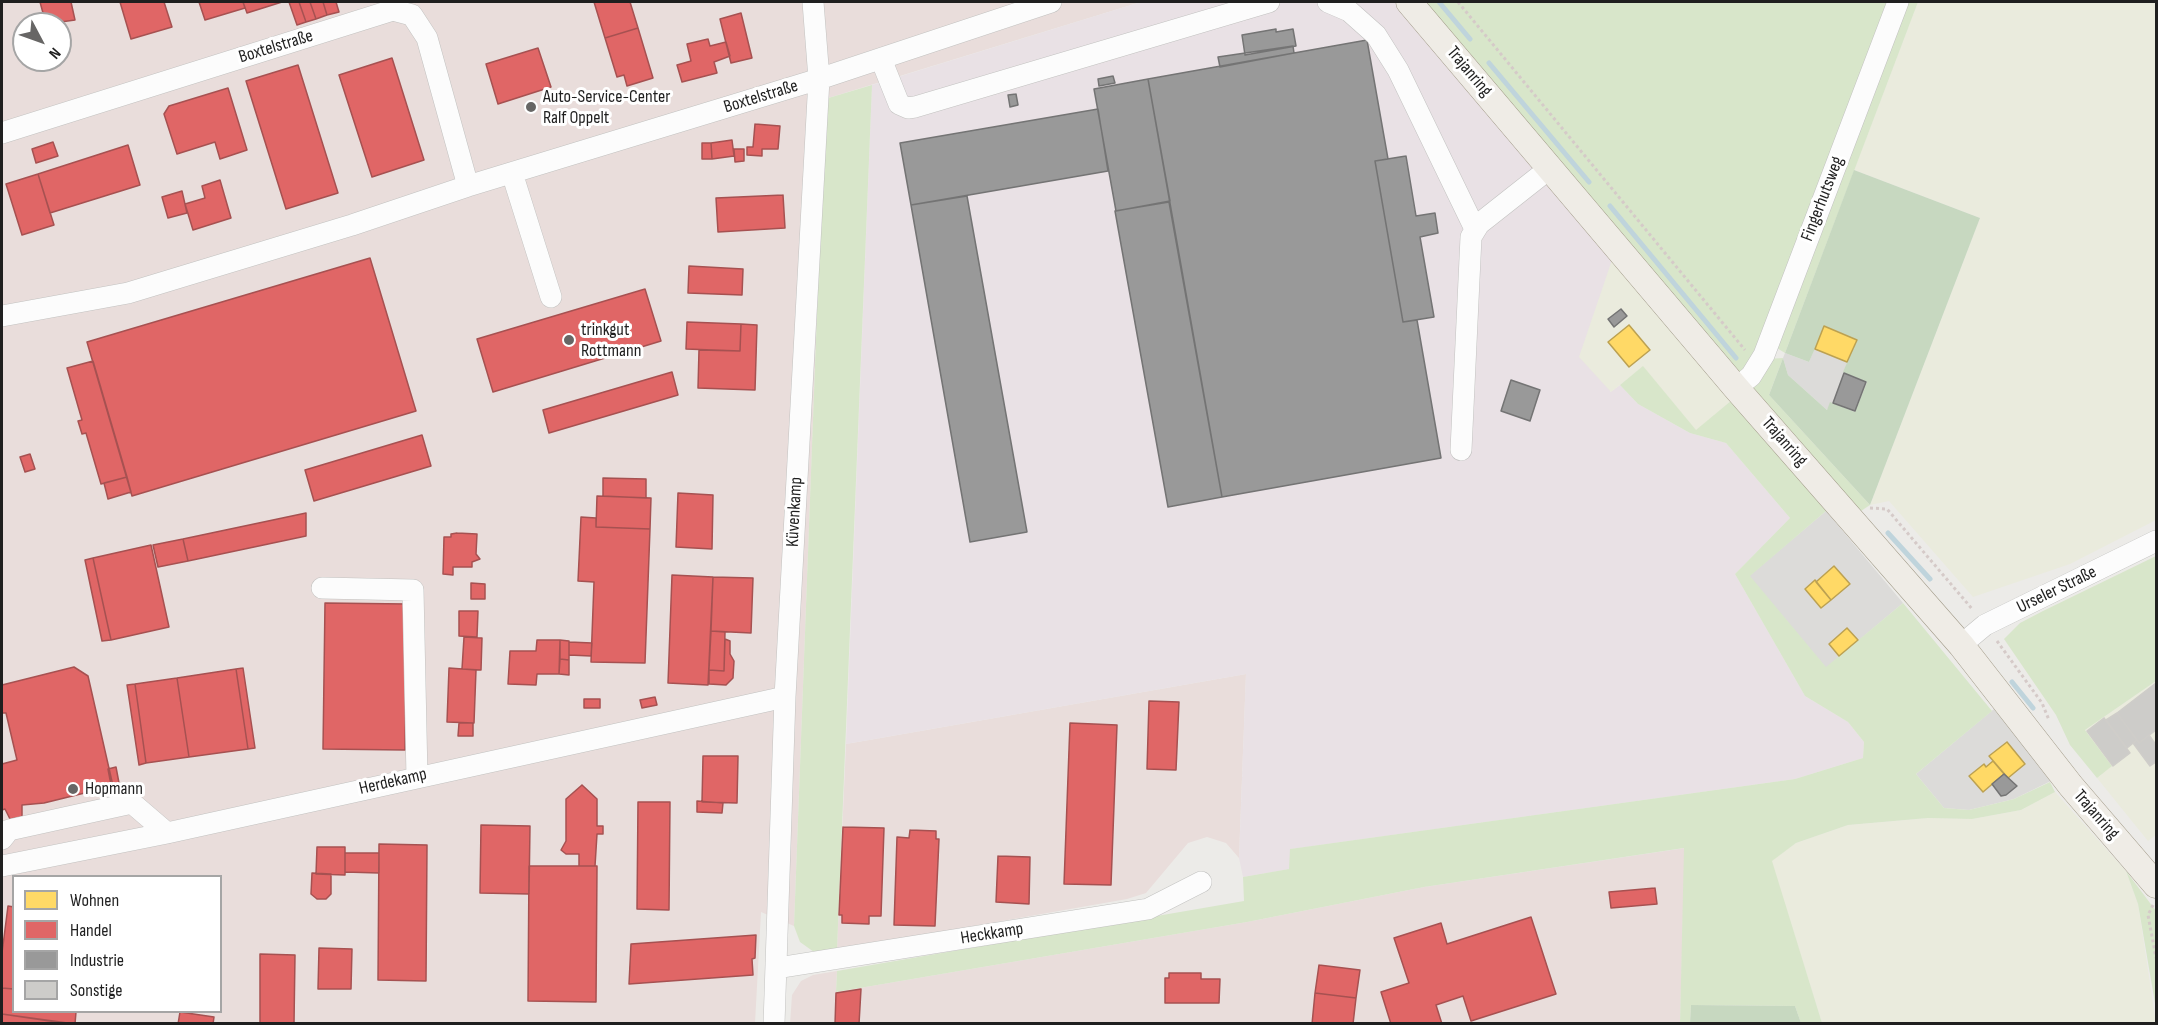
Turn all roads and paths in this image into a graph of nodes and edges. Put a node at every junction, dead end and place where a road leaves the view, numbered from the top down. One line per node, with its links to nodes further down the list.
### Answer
1 (813, 2): 9 (street, Küvenkamp)
2 (1051, 2): 8 (street, Boxtelstraße)
3 (1269, 2): 8 (street)
4 (1328, 2): 14 (street)
5 (1409, 2): 11 (main road, Trajanring)
6 (1458, 2): 17 (path)
7 (1898, 2): 17 (street, Fingerhutsweg)
8 (881, 58): 9 (street, Boxtelstraße)
9 (819, 80): 12 (street, Boxtelstraße); 24 (street, Küvenkamp)
10 (2, 133): 13 (street, Boxtelstraße)
11 (1550, 168): 14 (street); 17 (main road, Trajanring)
12 (512, 173): 13 (street, Boxtelstraße); 15 (street)
13 (468, 186): 16 (street, Boxtelstraße)
14 (1475, 229): 18 (street)
15 (551, 297)
16 (2, 316)
17 (1744, 382): 23 (main road, Trajanring)
18 (1461, 450)
19 (1861, 507): 22 (path)
20 (2157, 541): 22 (street, Urseler Straße)
21 (322, 588): 26 (street)
22 (1985, 625): 23 (street, Urseler Straße); 25 (path)
23 (1961, 645): 31 (main road, Trajanring)
24 (785, 697): 26 (street, Herdekamp); 34 (street, Küvenkamp)
25 (2052, 729)
26 (417, 777): 27 (street, Herdekamp)
27 (167, 833): 28 (street); 29 (street, Herdekamp)
28 (2, 839)
29 (2, 866)
30 (1201, 882): 34 (street, Heckkamp)
31 (2157, 885)
32 (2157, 899): 33 (path)
33 (2157, 958)
34 (777, 968): 35 (street, Küvenkamp)
35 (774, 1023)

